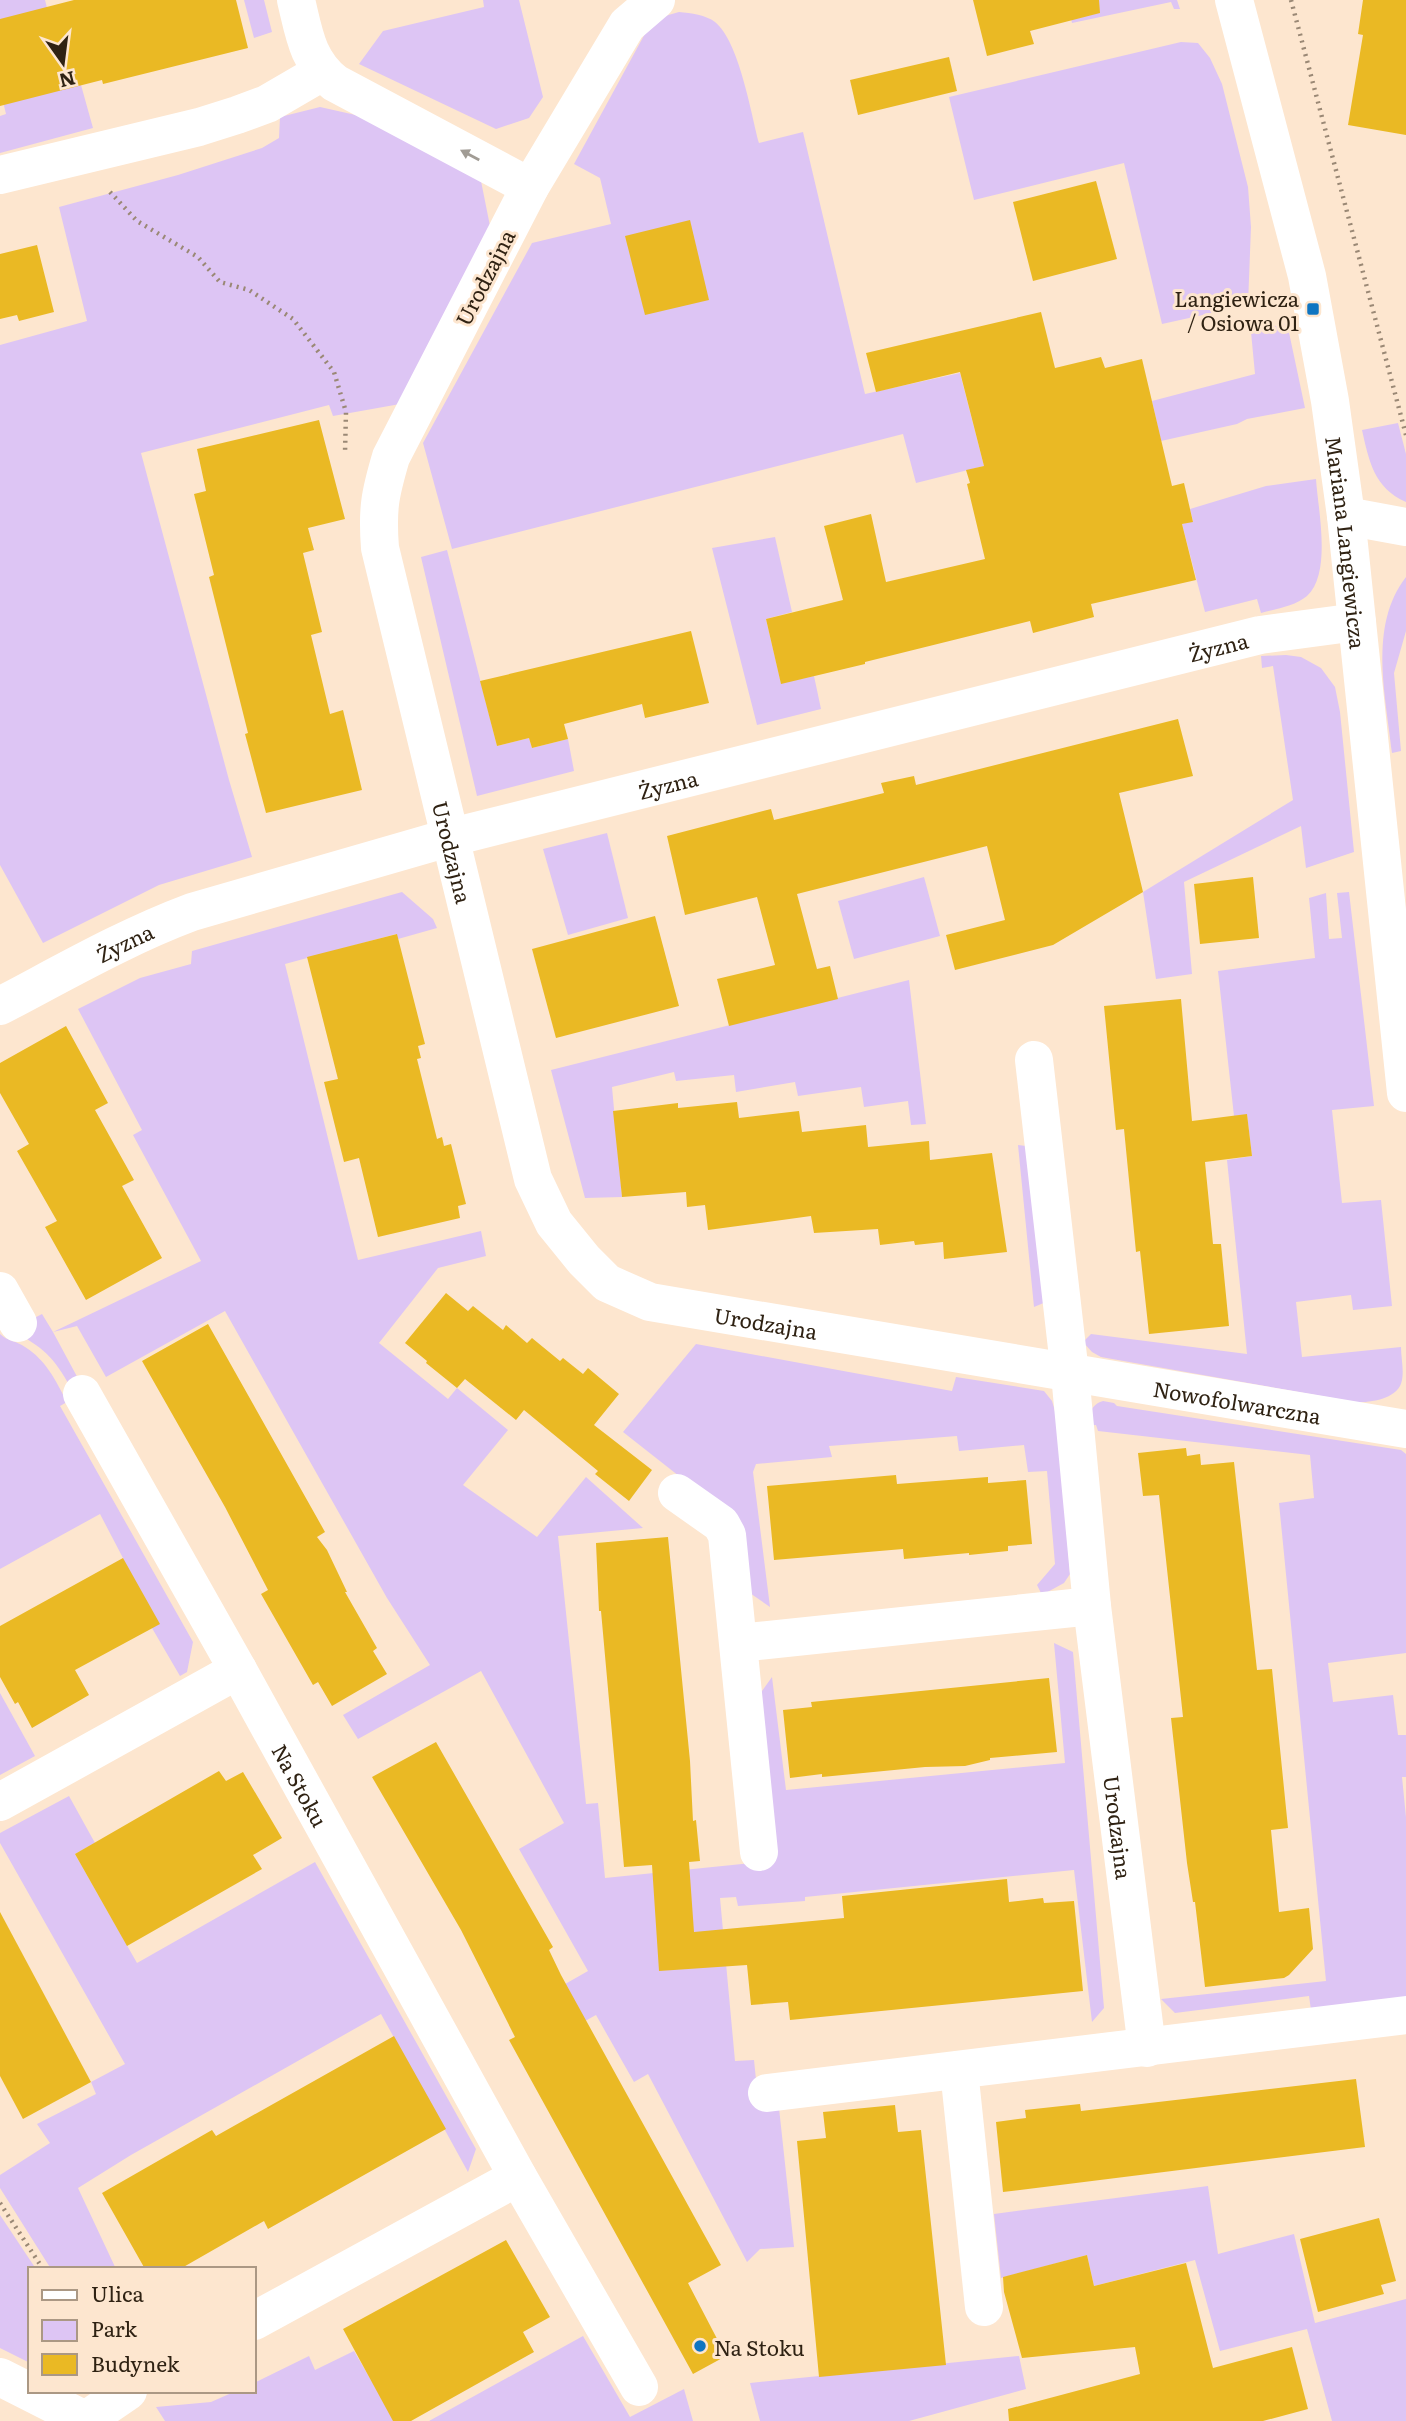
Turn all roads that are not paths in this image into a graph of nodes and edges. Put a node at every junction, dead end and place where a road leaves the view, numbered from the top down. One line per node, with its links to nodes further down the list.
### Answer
1 (296, 0): 4 (street)
2 (656, 0): 6 (street, Urodzajna)
3 (1234, 0): 7 (street, Mariana Langiewicza)
4 (322, 72): 5 (street); 6 (street, one-way to 4)
5 (0, 175)
6 (530, 187): 10 (street, Urodzajna)
7 (1346, 516): 8 (street); 9 (street, Mariana Langiewicza)
8 (1406, 527)
9 (1357, 622): 10 (street, Żyzna); 13 (street, Mariana Langiewicza)
10 (449, 838): 11 (street, Żyzna); 14 (street, Urodzajna)
11 (0, 1006)
12 (1034, 1060): 14 (street, Urodzajna)
13 (1406, 1093)
14 (1070, 1374): 16 (street, Nowofolwarczna); 18 (street, Urodzajna)
15 (82, 1394): 20 (street, Na Stoku)
16 (1406, 1429)
17 (677, 1493): 19 (street)
18 (1092, 1606): 19 (street); 24 (street, Urodzajna)
19 (739, 1643): 22 (street)
20 (238, 1670): 21 (street); 27 (street, Na Stoku)
21 (0, 1802)
22 (758, 1852)
23 (1406, 2015): 24 (street)
24 (1147, 2048): 25 (street)
25 (959, 2070): 26 (street); 28 (street)
26 (767, 2093)
27 (518, 2177): 29 (street); 31 (street, Na Stoku)
28 (984, 2306)
29 (256, 2320)
30 (0, 2377): 32 (street)
31 (639, 2387)
32 (28, 2391)
33 (31, 2393): 35 (street)
34 (125, 2393): 35 (street)
35 (86, 2421)

